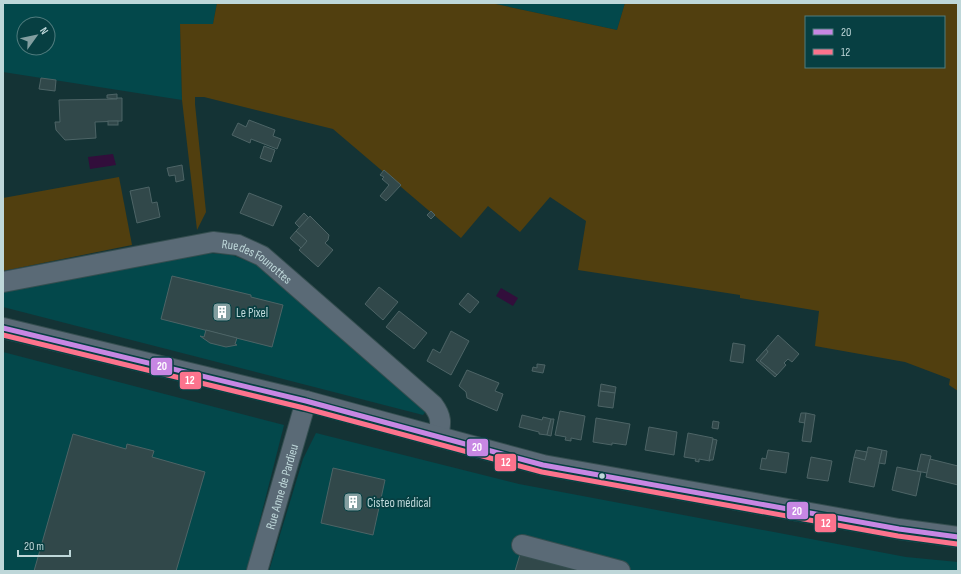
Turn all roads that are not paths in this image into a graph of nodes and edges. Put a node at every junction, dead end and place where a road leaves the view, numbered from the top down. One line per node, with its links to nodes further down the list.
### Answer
1 (3, 282): 4 (street, Rue des Founottes)
2 (3, 328): 3 (street)
3 (306, 401): 4 (street); 7 (street, Rue Anne de Pardieu)
4 (438, 437): 5 (street)
5 (958, 537)
6 (522, 545): 8 (street)
7 (257, 571)
8 (620, 571)

